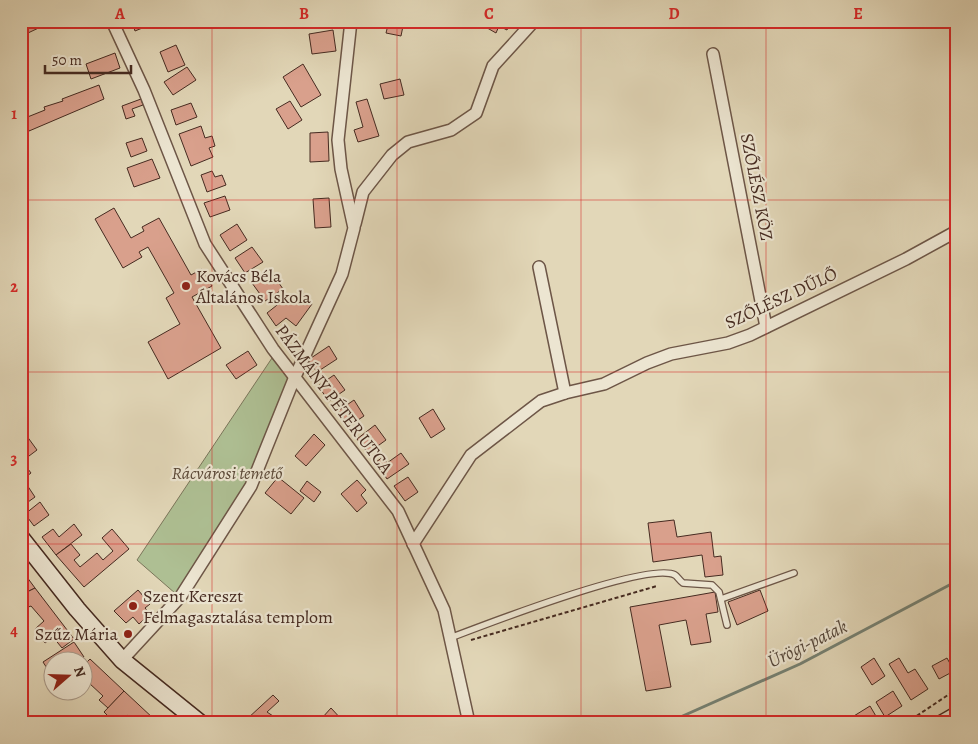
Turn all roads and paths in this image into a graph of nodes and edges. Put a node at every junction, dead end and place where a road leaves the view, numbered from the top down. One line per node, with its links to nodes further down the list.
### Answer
1 (112, 21): 9 (street, PÁZMÁNY PÉTER UTCA)
2 (351, 21): 5 (street)
3 (534, 21): 5 (street)
4 (713, 54): 8 (street, SZŐLÉSZ KÖZ)
5 (354, 228): 9 (street)
6 (957, 231): 8 (street, SZŐLÉSZ DŰLŐ)
7 (539, 267): 10 (street)
8 (766, 326): 10 (street, SZŐLÉSZ DŰLŐ)
9 (294, 379): 12 (street, PÁZMÁNY PÉTER UTCA); 18 (street)
10 (565, 392): 12 (street, SZŐLÉSZ DŰLŐ)
11 (21, 538): 18 (street)
12 (413, 544): 17 (street, PÁZMÁNY PÉTER UTCA)
13 (794, 574): 15 (lane)
14 (657, 586): 17 (path)
15 (721, 599): 16 (lane); 17 (lane)
16 (727, 625)
17 (451, 641): 22 (street, PÁZMÁNY PÉTER UTCA)
18 (122, 660): 21 (street)
19 (957, 689): 23 (path)
20 (957, 715): 24 (street)
21 (200, 723)
22 (469, 723)
23 (906, 723)
24 (943, 723)

